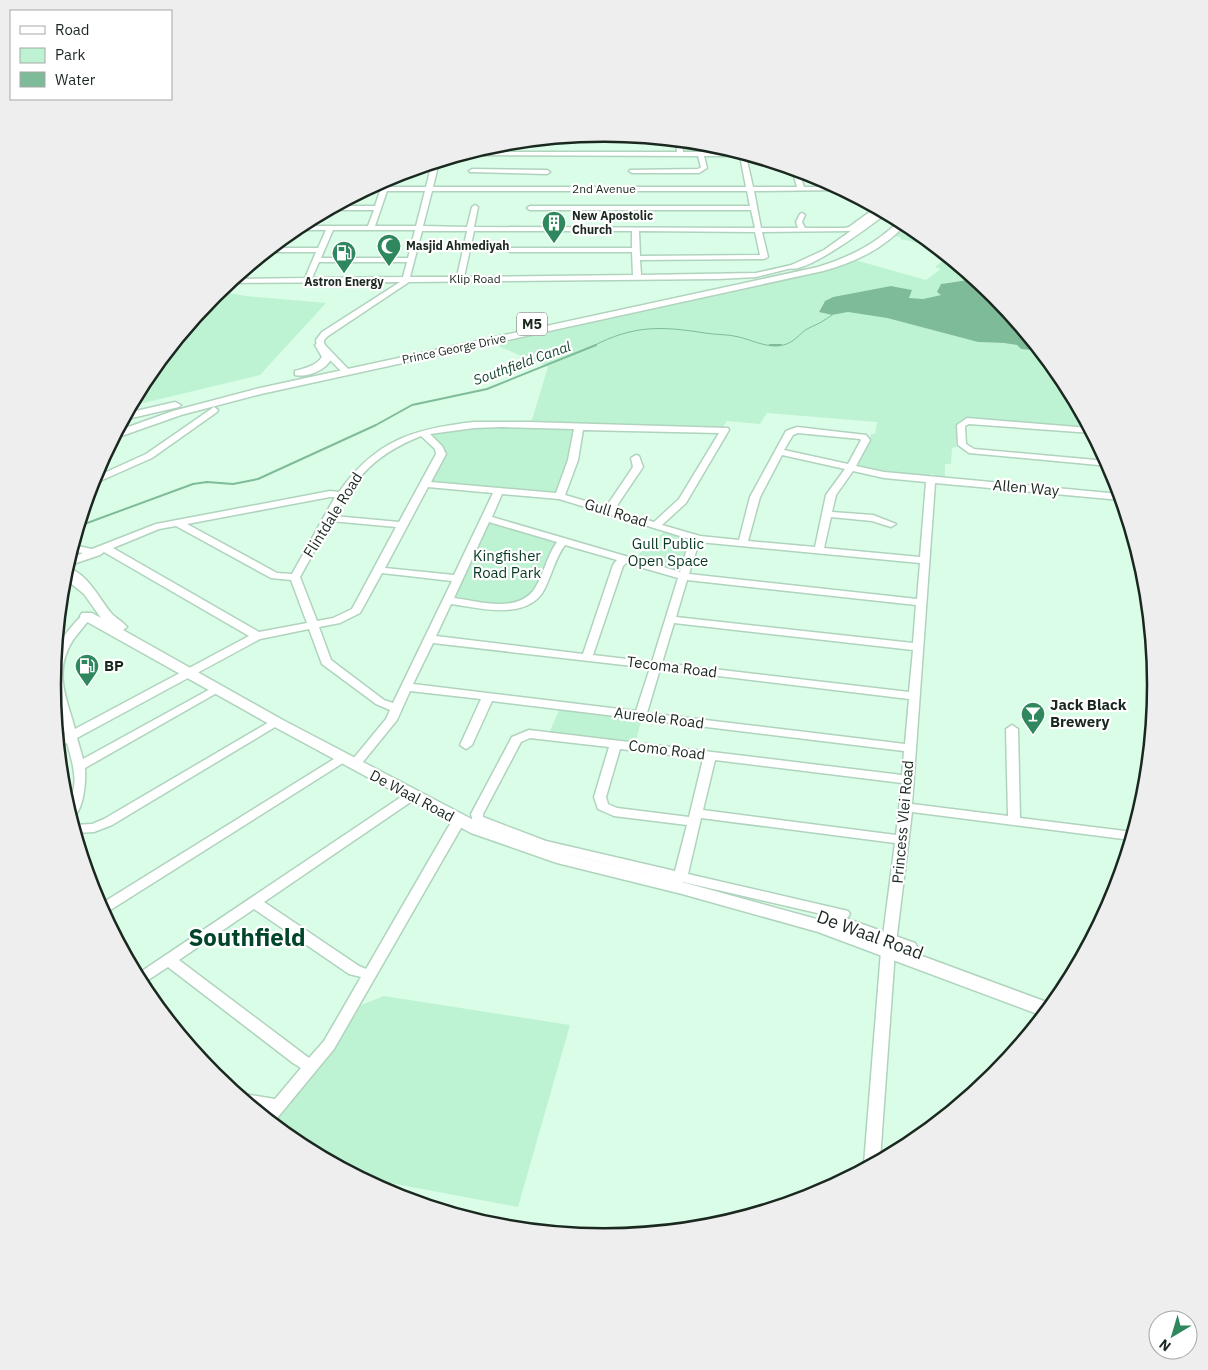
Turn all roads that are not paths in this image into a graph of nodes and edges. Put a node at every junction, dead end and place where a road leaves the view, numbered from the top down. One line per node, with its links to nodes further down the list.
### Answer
1 (680, 148): 3 (street)
2 (502, 152): 3 (street)
3 (680, 154): 4 (street)
4 (702, 154): 5 (street); 10 (street)
5 (714, 154)
6 (475, 158): 9 (street)
7 (745, 161): 15 (street)
8 (434, 170): 19 (street)
9 (472, 171): 11 (street); 12 (street)
10 (632, 171)
11 (547, 172)
12 (471, 179)
13 (798, 179): 16 (street)
14 (531, 189): 15 (street, 2nd Avenue); 19 (street, 2nd Avenue); 27 (street)
15 (750, 189): 16 (street, 2nd Avenue); 23 (street)
16 (801, 189): 17 (street, 2nd Avenue)
17 (823, 189)
18 (384, 190): 19 (street, 2nd Avenue); 22 (street)
19 (429, 190): 31 (street)
20 (474, 207): 32 (street)
21 (346, 208): 22 (street)
22 (377, 208): 30 (street)
23 (755, 208): 27 (street); 34 (street)
24 (872, 213): 35 (street)
25 (802, 215): 35 (street)
26 (877, 216): 45 (main road, Prince George Drive / M5)
27 (528, 218): 32 (street); 37 (street)
28 (312, 228): 29 (street)
29 (330, 228): 30 (street); 39 (street)
30 (371, 228): 31 (street)
31 (419, 228): 32 (street); 44 (street)
32 (470, 228): 48 (street)
33 (635, 228): 34 (street); 37 (street); 41 (street)
34 (759, 228): 35 (street); 42 (street)
35 (802, 228)
36 (897, 228): 45 (main road, Prince George Drive / M5)
37 (545, 239): 40 (street); 41 (street)
38 (280, 250): 39 (street)
39 (320, 250): 43 (street)
40 (510, 250)
41 (636, 250): 42 (street)
42 (637, 258): 47 (street)
43 (316, 260): 44 (street); 50 (street)
44 (412, 260): 52 (street)
45 (796, 270): 46 (street, Klip Road); 49 (main road, Prince George Drive); 57 (main road, Prince George Drive / M5)
46 (718, 277): 47 (street, Klip Road); 49 (street, Klip Road)
47 (637, 278): 48 (street, Klip Road)
48 (460, 279): 52 (street, Klip Road)
49 (748, 279): 57 (main road, Prince George Drive / M5)
50 (308, 280): 51 (street, Klip Road); 53 (street, Klip Road)
51 (357, 280): 52 (street, Klip Road); 54 (street)
52 (406, 280): 54 (street)
53 (242, 281)
54 (368, 307): 55 (street)
55 (336, 329): 56 (street); 57 (street)
56 (320, 345): 57 (street); 58 (main road)
57 (347, 368): 58 (main road, Prince George Drive / M5); 63 (main road, Prince George Drive / M5)
58 (288, 377): 60 (main road, Prince George Drive / M5)
59 (214, 410): 70 (street)
60 (133, 415)
61 (579, 427): 64 (street, Flintdale Road); 76 (street); 85 (street, Flintdale Road)
62 (1083, 431): 67 (street)
63 (124, 433)
64 (424, 434): 72 (street); 75 (street, Flintdale Road)
65 (779, 452): 68 (street, Allen Way); 68 (street); 88 (street)
66 (636, 458): 78 (street)
67 (1099, 463)
68 (850, 468): 69 (street, Allen Way); 79 (street)
69 (888, 475): 71 (street, Allen Way); 73 (street)
70 (103, 477)
71 (931, 479): 77 (street, Allen Way); 95 (street, Princess Vlei Road)
72 (425, 484): 74 (street, Gull Road); 84 (street)
73 (886, 487)
74 (499, 491): 76 (street, Gull Road); 81 (street)
75 (343, 495): 80 (street, Flintdale Road); 82 (street)
76 (560, 496): 78 (street, Gull Road)
77 (1112, 496)
78 (609, 510): 85 (street, Gull Road)
79 (826, 514): 83 (street); 91 (street)
80 (329, 518): 84 (street); 99 (street, Flintdale Road)
81 (486, 518): 87 (street); 100 (street)
82 (178, 523): 90 (street); 99 (street)
83 (891, 524)
84 (402, 525): 96 (street)
85 (656, 525): 86 (street, Gull Road)
86 (695, 538): 88 (street, Gull Road); 97 (street)
87 (564, 540): 93 (street); 102 (street)
88 (743, 542): 91 (street, Gull Road)
89 (79, 549): 92 (street)
90 (107, 549): 92 (street); 108 (street)
91 (819, 550): 95 (street, Gull Road)
92 (96, 553): 94 (street)
93 (624, 559): 97 (street); 112 (street)
94 (76, 560)
95 (925, 561): 103 (street, Princess Vlei Road)
96 (379, 570): 100 (street); 107 (street)
97 (682, 576): 103 (street); 106 (street)
98 (72, 577): 101 (main road, De Waal Road)
99 (295, 577): 107 (street)
100 (457, 578): 102 (street)
101 (92, 594): 104 (main road); 105 (main road, De Waal Road)
102 (448, 600): 109 (street)
103 (922, 602): 110 (street, Princess Vlei Road)
104 (87, 616): 105 (main road); 111 (street); 113 (main road, De Waal Road)
105 (106, 616): 113 (main road, De Waal Road)
106 (669, 619): 110 (street); 114 (street)
107 (311, 625): 108 (street); 121 (street)
108 (257, 636): 115 (street)
109 (430, 639): 112 (street, Tecoma Road); 116 (street)
110 (918, 647): 118 (street, Princess Vlei Road)
111 (62, 650)
112 (587, 657): 114 (street, Tecoma Road)
113 (162, 658): 115 (main road, De Waal Road)
114 (656, 665): 118 (street, Tecoma Road); 122 (street)
115 (187, 672): 117 (main road, De Waal Road); 125 (street)
116 (408, 687): 119 (street, Aureole Road); 121 (street)
117 (216, 690): 123 (main road, De Waal Road); 132 (street)
118 (914, 696): 129 (street, Princess Vlei Road)
119 (488, 697): 122 (street, Aureole Road); 128 (street)
120 (62, 708): 125 (street)
121 (396, 709): 131 (street)
122 (641, 715): 129 (street, Aureole Road)
123 (276, 722): 131 (main road, De Waal Road); 140 (street)
124 (1012, 729): 138 (street)
125 (71, 736): 126 (street); 132 (street)
126 (64, 740)
127 (616, 744): 130 (street, Como Road); 137 (street); 143 (street, Como Road)
128 (466, 745)
129 (910, 748): 133 (street, Princess Vlei Road)
130 (710, 755): 133 (street, Como Road); 137 (street)
131 (348, 761): 134 (main road, De Waal Road); 145 (street)
132 (79, 766): 135 (street)
133 (908, 780): 136 (street, Princess Vlei Road)
134 (411, 796): 139 (main road, De Waal Road); 144 (street)
135 (75, 802)
136 (906, 807): 138 (street); 142 (street, Princess Vlei Road)
137 (695, 818): 142 (street); 143 (street)
138 (1014, 820): 141 (street)
139 (459, 821): 143 (main road, De Waal Road); 149 (street)
140 (81, 829)
141 (1125, 835)
142 (902, 840): 147 (street, Princess Vlei Road)
143 (681, 883): 146 (street); 147 (main road, De Waal Road)
144 (254, 902): 148 (street); 149 (street)
145 (109, 906)
146 (843, 914)
147 (889, 945): 151 (main road, De Waal Road); 156 (street, Princess Vlei Road)
148 (169, 960): 150 (street); 152 (street)
149 (370, 975): 152 (street)
150 (146, 976)
151 (1042, 1005)
152 (311, 1066): 154 (street)
153 (257, 1102): 154 (street)
154 (278, 1106): 155 (street)
155 (271, 1114)
156 (872, 1156)

